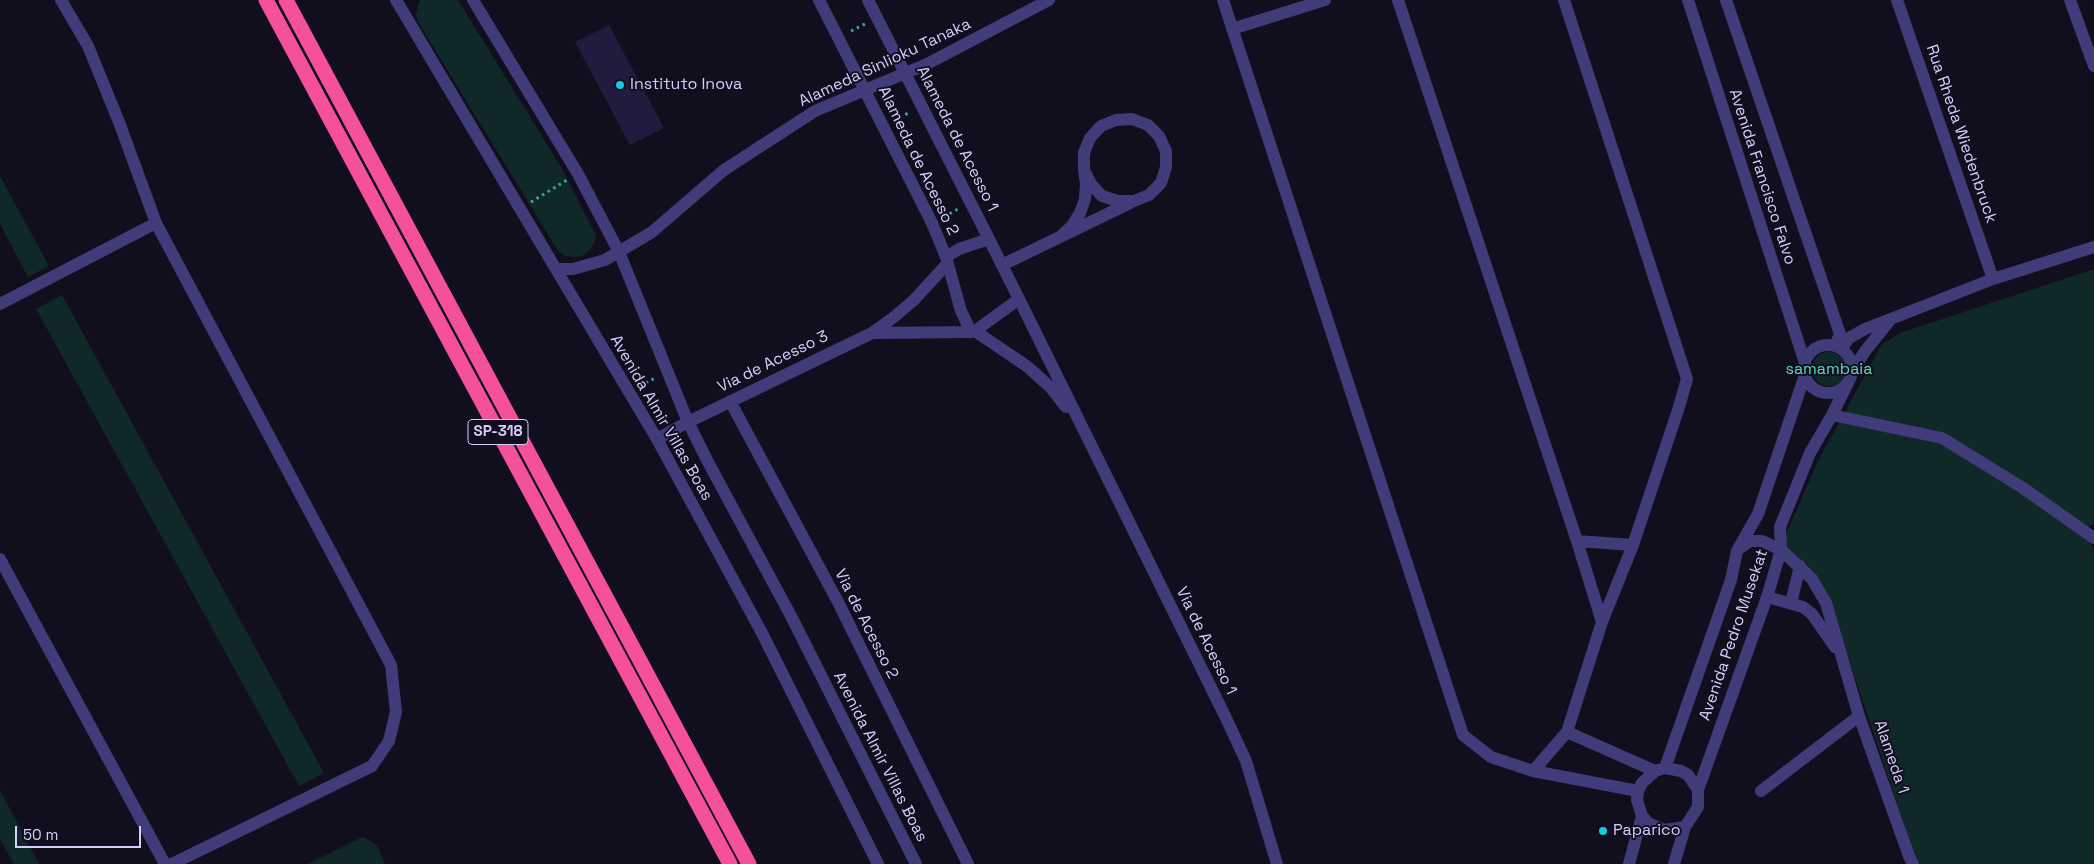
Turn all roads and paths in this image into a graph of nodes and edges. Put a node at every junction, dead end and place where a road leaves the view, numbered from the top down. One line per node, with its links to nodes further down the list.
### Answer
1 (61, 0): 30 (street)
2 (266, 0): 77 (highway, SP-318)
3 (286, 0): 78 (highway, SP-318)
4 (473, 0): 26 (street, Avenida Almir Villas Boas)
5 (819, 0): 19 (street, Alameda de Acesso 2)
6 (868, 0): 17 (street, Alameda de Acesso 1)
7 (1049, 0): 21 (street, Alameda Sinlioku Tanaka)
8 (1223, 0): 18 (street)
9 (1324, 0): 18 (street)
10 (1398, 0): 56 (street)
11 (1564, 0): 57 (street)
12 (1688, 0): 46 (street, Avenida Francisco Falvo)
13 (1726, 0): 45 (street, Avenida Francisco Falvo)
14 (1897, 0): 39 (street, Rua Rheda Wiedenbruck)
15 (2070, 0): 20 (street)
16 (401, 2): 29 (street, Avenida Almir Villas Boas)
17 (877, 18): 19 (path); 21 (street, Alameda de Acesso 1)
18 (1232, 29): 69 (street)
19 (838, 37): 22 (street, Alameda de Acesso 2)
20 (2094, 66)
21 (905, 73): 22 (street, Alameda Sinlioku Tanaka); 23 (street, Alameda de Acesso 1)
22 (865, 90): 24 (street, Alameda de Acesso 2); 35 (street, Alameda Sinlioku Tanaka)
23 (922, 106): 24 (path); 28 (street, Alameda de Acesso 1)
24 (883, 126): 31 (street, Alameda de Acesso 2)
25 (1084, 170): 27 (street); 27 (street); 32 (street)
26 (578, 174): 29 (path); 35 (street, Avenida Almir Villas Boas)
27 (1134, 201): 32 (street)
28 (972, 203): 31 (path); 33 (street, Alameda de Acesso 1)
29 (520, 208): 38 (street, Avenida Almir Villas Boas)
30 (156, 223): 41 (street); 76 (street)
31 (932, 223): 36 (street, Alameda de Acesso 2)
32 (1061, 236): 37 (street)
33 (989, 238): 36 (street); 37 (street, Alameda de Acesso 1)
34 (2094, 247): 39 (street)
35 (619, 252): 38 (street, Alameda Sinlioku Tanaka); 47 (street, Avenida Almir Villas Boas)
36 (947, 261): 43 (street, Via de Acesso 3); 44 (street, Alameda de Acesso 2)
37 (1002, 265): 40 (street, Alameda de Acesso 1)
38 (556, 269): 49 (street, Avenida Almir Villas Boas)
39 (1993, 279): 42 (street)
40 (1019, 299): 44 (street); 54 (street, Alameda de Acesso 1)
41 (0, 304)
42 (1892, 319): 45 (street); 48 (street, Avenida Pedro Musekat)
43 (872, 332): 44 (street); 50 (street, Via de Acesso 3)
44 (973, 332): 54 (street)
45 (1838, 347): 46 (street); 48 (street)
46 (1805, 369): 48 (street); 59 (street, Avenida Pedro Musekat)
47 (668, 371): 49 (path); 52 (street, Avenida Almir Villas Boas)
48 (1850, 377): 51 (street, Avenida Pedro Musekat)
49 (628, 392): 53 (street, Avenida Almir Villas Boas)
50 (730, 402): 52 (street, Via de Acesso 3); 81 (street, Via de Acesso 2)
51 (1832, 415): 55 (street); 58 (street, Avenida Pedro Musekat)
52 (688, 422): 53 (street, Via de Acesso 3); 80 (street, Avenida Almir Villas Boas)
53 (657, 439): 79 (street, Avenida Almir Villas Boas)
54 (1088, 440): 82 (street, Via de Acesso 1)
55 (2094, 538)
56 (1578, 541): 57 (street); 64 (street)
57 (1633, 545): 64 (street)
58 (1781, 550): 59 (street, Alameda 1); 61 (street, Alameda 1); 62 (street, Avenida Pedro Musekat)
59 (1737, 551): 68 (street, Avenida Pedro Musekat)
60 (0, 559): 75 (street)
61 (1800, 566): 63 (street); 65 (street, Alameda 1)
62 (1766, 597): 63 (street, Alameda 1); 70 (street, Avenida Pedro Musekat)
63 (1791, 603): 65 (street, Alameda 1)
64 (1602, 622): 67 (street)
65 (1843, 659): 66 (street, Alameda 1)
66 (1859, 716): 72 (street); 85 (street, Alameda 1)
67 (1567, 732): 68 (street); 69 (street)
68 (1660, 770): 70 (street); 71 (street)
69 (1533, 771): 71 (street)
70 (1698, 790): 74 (street)
71 (1638, 791): 73 (street)
72 (1761, 791)
73 (1642, 816): 74 (street); 83 (street)
74 (1686, 827): 84 (street)
75 (165, 864)
76 (172, 864)
77 (730, 864)
78 (749, 864)
79 (878, 864)
80 (916, 864)
81 (968, 864)
82 (1278, 864)
83 (1629, 864)
84 (1674, 864)
85 (1913, 864)

